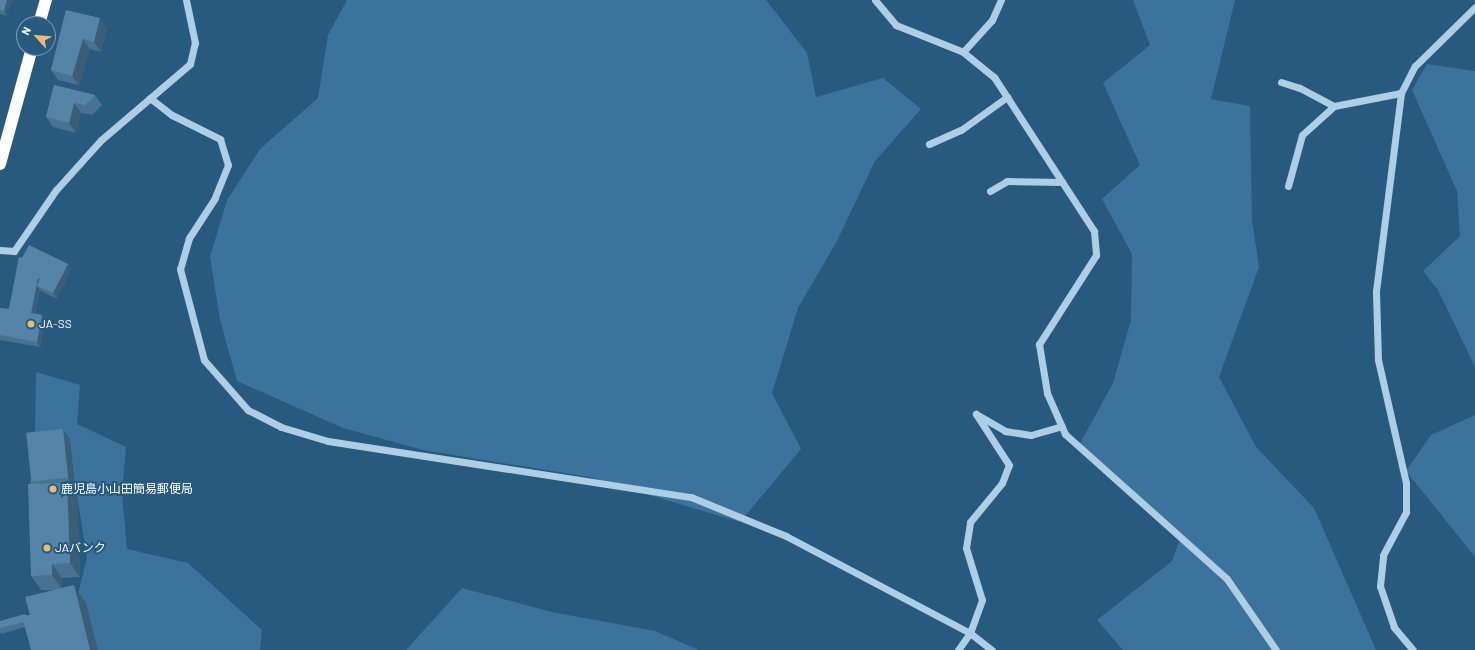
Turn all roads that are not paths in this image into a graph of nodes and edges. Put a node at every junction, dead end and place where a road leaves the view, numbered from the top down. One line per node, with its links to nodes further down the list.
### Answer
1 (46, 0): 8 (highway)
2 (186, 0): 14 (street)
3 (875, 0): 9 (street)
4 (1001, 0): 9 (street)
5 (1474, 0): 6 (street)
6 (1475, 3)
7 (1475, 8): 12 (street)
8 (41, 16)
9 (963, 52): 13 (street)
10 (30, 56): 17 (highway)
11 (1281, 82): 15 (street)
12 (1401, 94): 15 (street); 27 (street)
13 (1007, 97): 16 (street); 18 (street)
14 (150, 98): 21 (street); 23 (street)
15 (1334, 106): 19 (street)
16 (929, 144)
17 (0, 164)
18 (1062, 182): 20 (street); 22 (street)
19 (1288, 186)
20 (990, 191)
21 (0, 250)
22 (1062, 426): 23 (street); 26 (street)
23 (970, 633): 24 (street); 25 (street)
24 (958, 650)
25 (992, 650)
26 (1276, 650)
27 (1413, 650)

